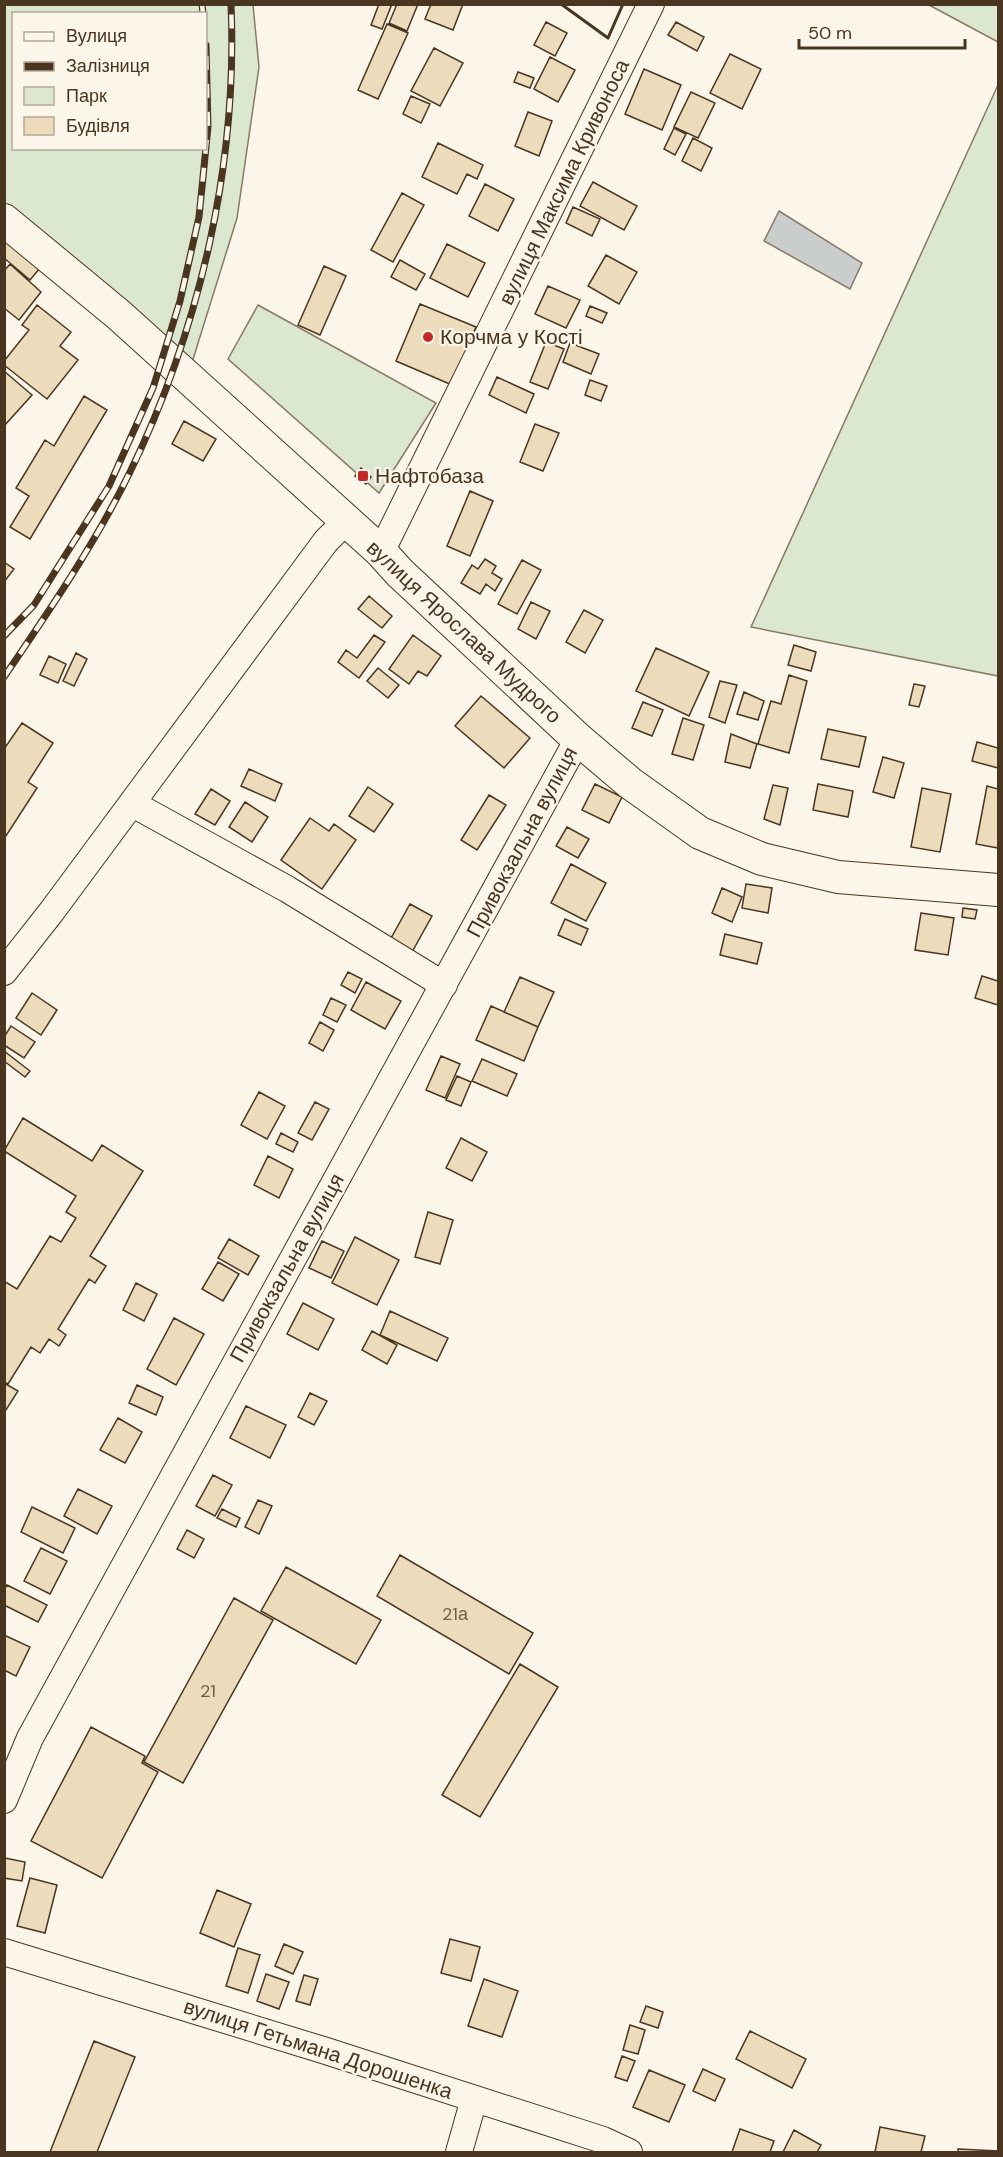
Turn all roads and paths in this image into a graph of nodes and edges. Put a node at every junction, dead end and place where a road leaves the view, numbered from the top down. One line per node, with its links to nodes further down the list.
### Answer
1 (651, 4): 4 (street, вулиця Максима Кривоноса)
2 (4, 219): 3 (main road, вулиця Ярослава Мудрого)
3 (345, 522): 4 (main road, вулиця Ярослава Мудрого); 6 (street)
4 (381, 552): 5 (main road, вулиця Ярослава Мудрого)
5 (578, 739): 7 (main road, вулиця Ярослава Мудрого); 9 (street, Привокзальна вулиця)
6 (133, 804): 8 (street); 9 (street)
7 (999, 890)
8 (4, 972)
9 (444, 985): 10 (street, Привокзальна вулиця)
10 (4, 1800)
11 (4, 1952): 12 (street, вулиця Гетьмана Дорошенка)
12 (474, 2099): 13 (street); 14 (street, вулиця Гетьмана Дорошенка)
13 (459, 2152)
14 (629, 2152)

